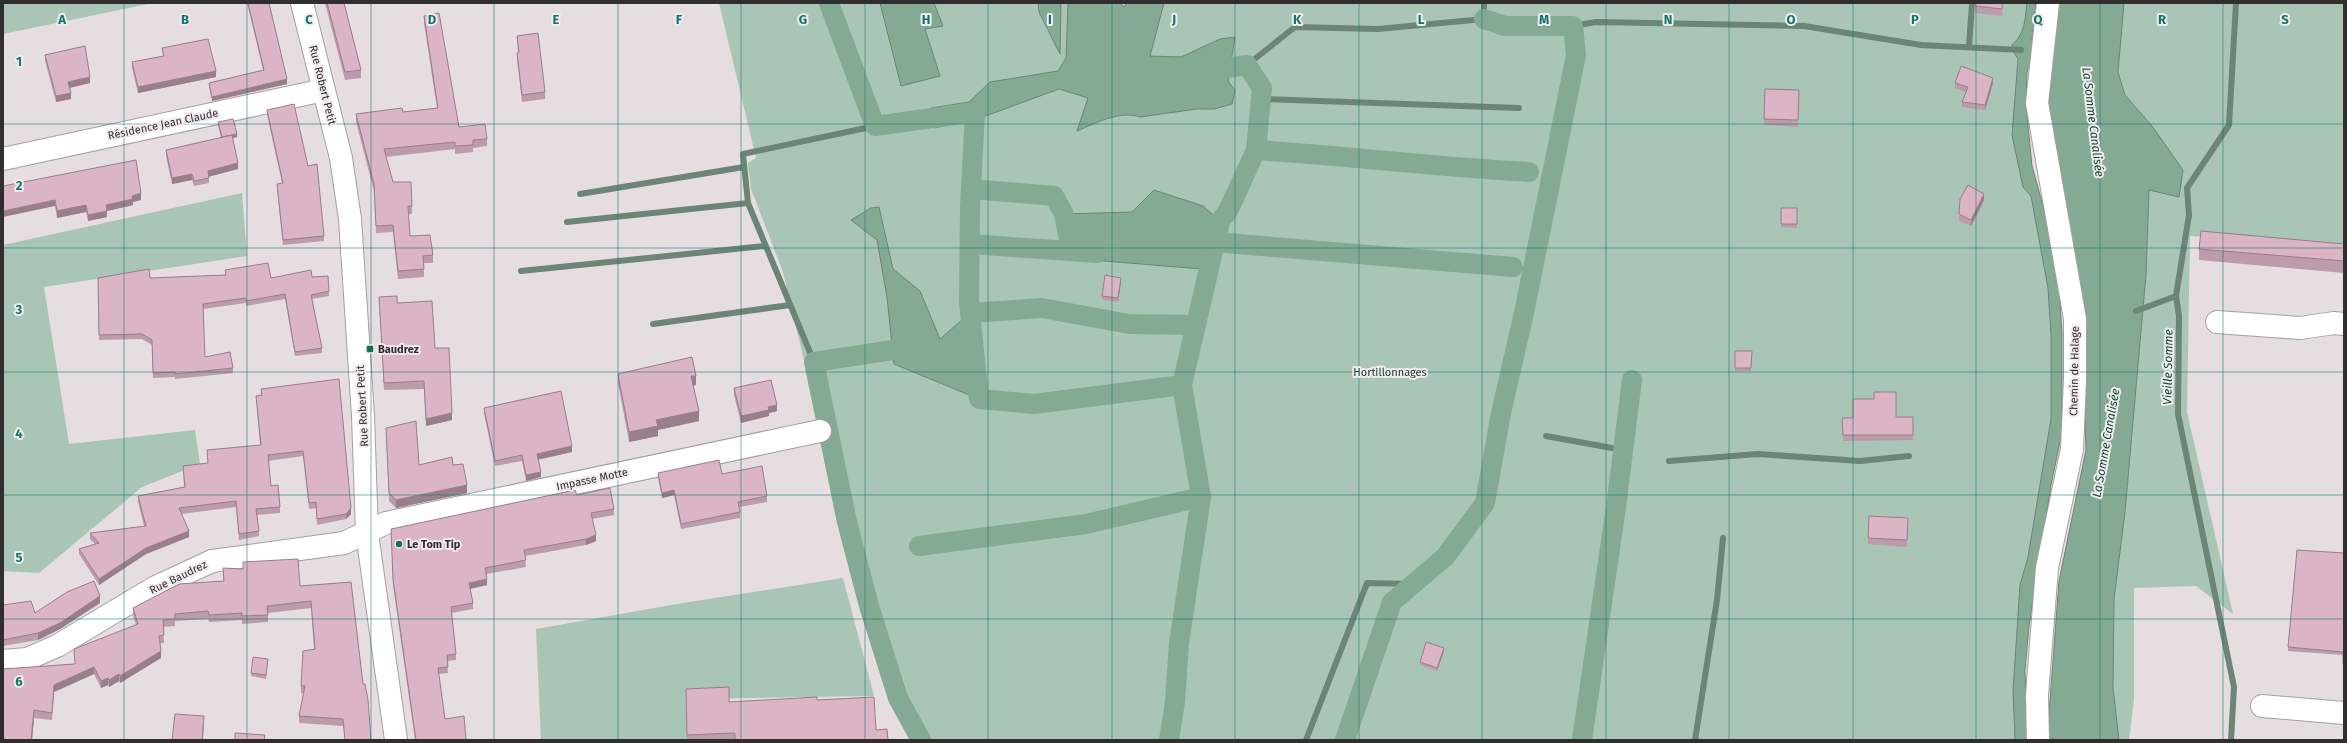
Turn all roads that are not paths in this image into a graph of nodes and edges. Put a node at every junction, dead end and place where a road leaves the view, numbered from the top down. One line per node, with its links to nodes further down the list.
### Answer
1 (302, 3): 3 (street, Rue Robert Petit)
2 (2048, 3): 13 (street, Chemin de Halage)
3 (324, 90): 4 (street, Résidence Jean Claude); 8 (street, Rue Robert Petit)
4 (3, 159)
5 (2217, 322): 6 (street)
6 (2344, 324)
7 (820, 431): 8 (street, Impasse Motte)
8 (366, 533): 9 (street, Rue Baudrez); 12 (street, Rue Robert Petit)
9 (3, 661)
10 (2262, 706): 11 (street)
11 (2344, 713)
12 (396, 740)
13 (2038, 740)

